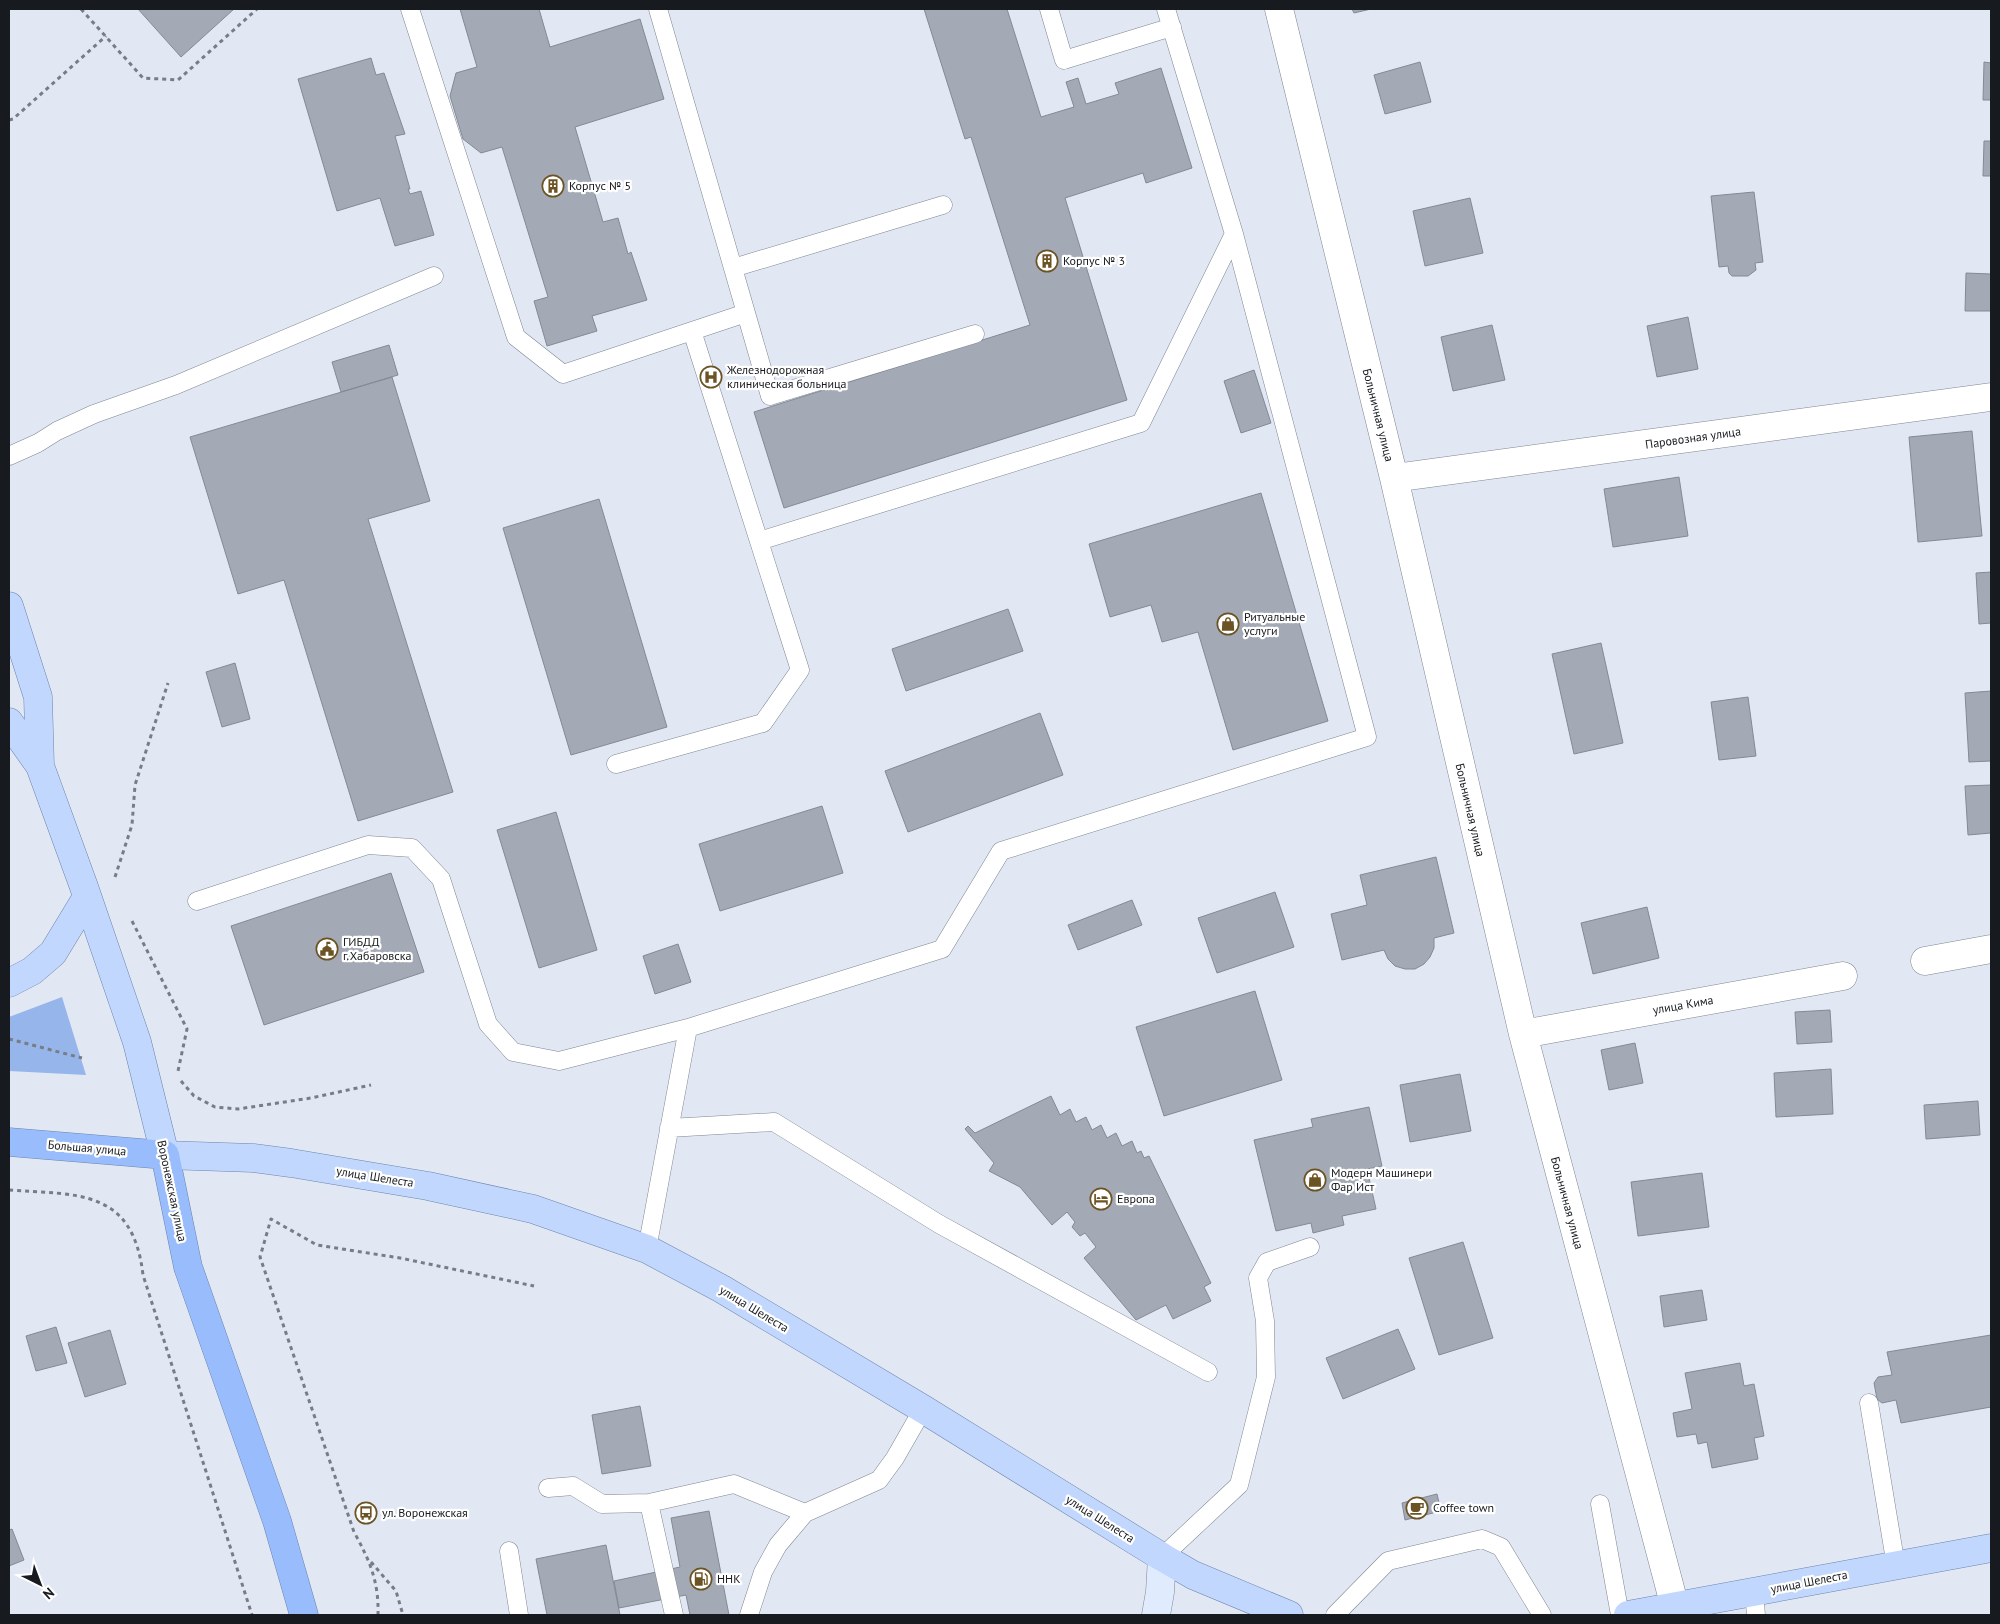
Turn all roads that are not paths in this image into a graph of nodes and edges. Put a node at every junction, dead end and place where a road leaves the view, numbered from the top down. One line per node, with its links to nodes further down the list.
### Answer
1 (410, 9): 12 (lane)
2 (658, 9): 9 (lane)
3 (1049, 9): 6 (lane)
4 (1166, 9): 6 (lane)
5 (1279, 9): 16 (street, Больничная улица)
6 (1172, 27): 8 (lane)
7 (943, 205): 9 (lane)
8 (1234, 234): 17 (lane); 28 (lane)
9 (733, 268): 11 (lane)
10 (434, 276): 15 (lane)
11 (746, 313): 12 (lane); 13 (lane)
12 (692, 331): 17 (lane)
13 (975, 334)
14 (1991, 397): 16 (street, Паровозная улица)
15 (9, 456)
16 (1394, 478): 29 (street, Больничная улица)
17 (759, 541): 20 (lane)
18 (9, 606): 21 (main road, Воронежская улица)
19 (9, 722): 21 (main road, Воронежская улица)
20 (616, 764)
21 (40, 766): 22 (main road, Воронежская улица)
22 (86, 897): 27 (main road); 32 (main road, Воронежская улица)
23 (197, 901): 28 (lane)
24 (1991, 949): 25 (street)
25 (1925, 961)
26 (1843, 976): 29 (street, улица Кима)
27 (9, 983)
28 (688, 1028): 30 (lane)
29 (1523, 1034): 47 (street, Больничная улица)
30 (669, 1128): 34 (lane); 35 (lane)
31 (9, 1142): 32 (highway, Большая улица)
32 (164, 1155): 34 (main road, улица Шелеста); 49 (highway, Воронежская улица)
33 (1310, 1247): 44 (lane)
34 (647, 1249): 37 (main road, улица Шелеста)
35 (1208, 1372)
36 (1869, 1403): 45 (lane)
37 (923, 1409): 41 (lane); 44 (main road, улица Шелеста)
38 (548, 1488): 39 (lane)
39 (649, 1503): 41 (lane); 51 (lane)
40 (1600, 1504): 48 (lane)
41 (804, 1513): 52 (lane)
42 (1991, 1548): 45 (main road, улица Шелеста)
43 (508, 1551): 50 (lane)
44 (1162, 1557): 53 (main road); 54 (main road, улица Шелеста)
45 (1896, 1566): 46 (main road, улица Шелеста)
46 (1755, 1604): 47 (main road, улица Шелеста)
47 (1675, 1607): 48 (main road, улица Шелеста)
48 (1635, 1614)
49 (304, 1615)
50 (519, 1615)
51 (674, 1615)
52 (749, 1615)
53 (1156, 1615)
54 (1289, 1615)
55 (1335, 1615): 56 (lane)
56 (1542, 1615)

